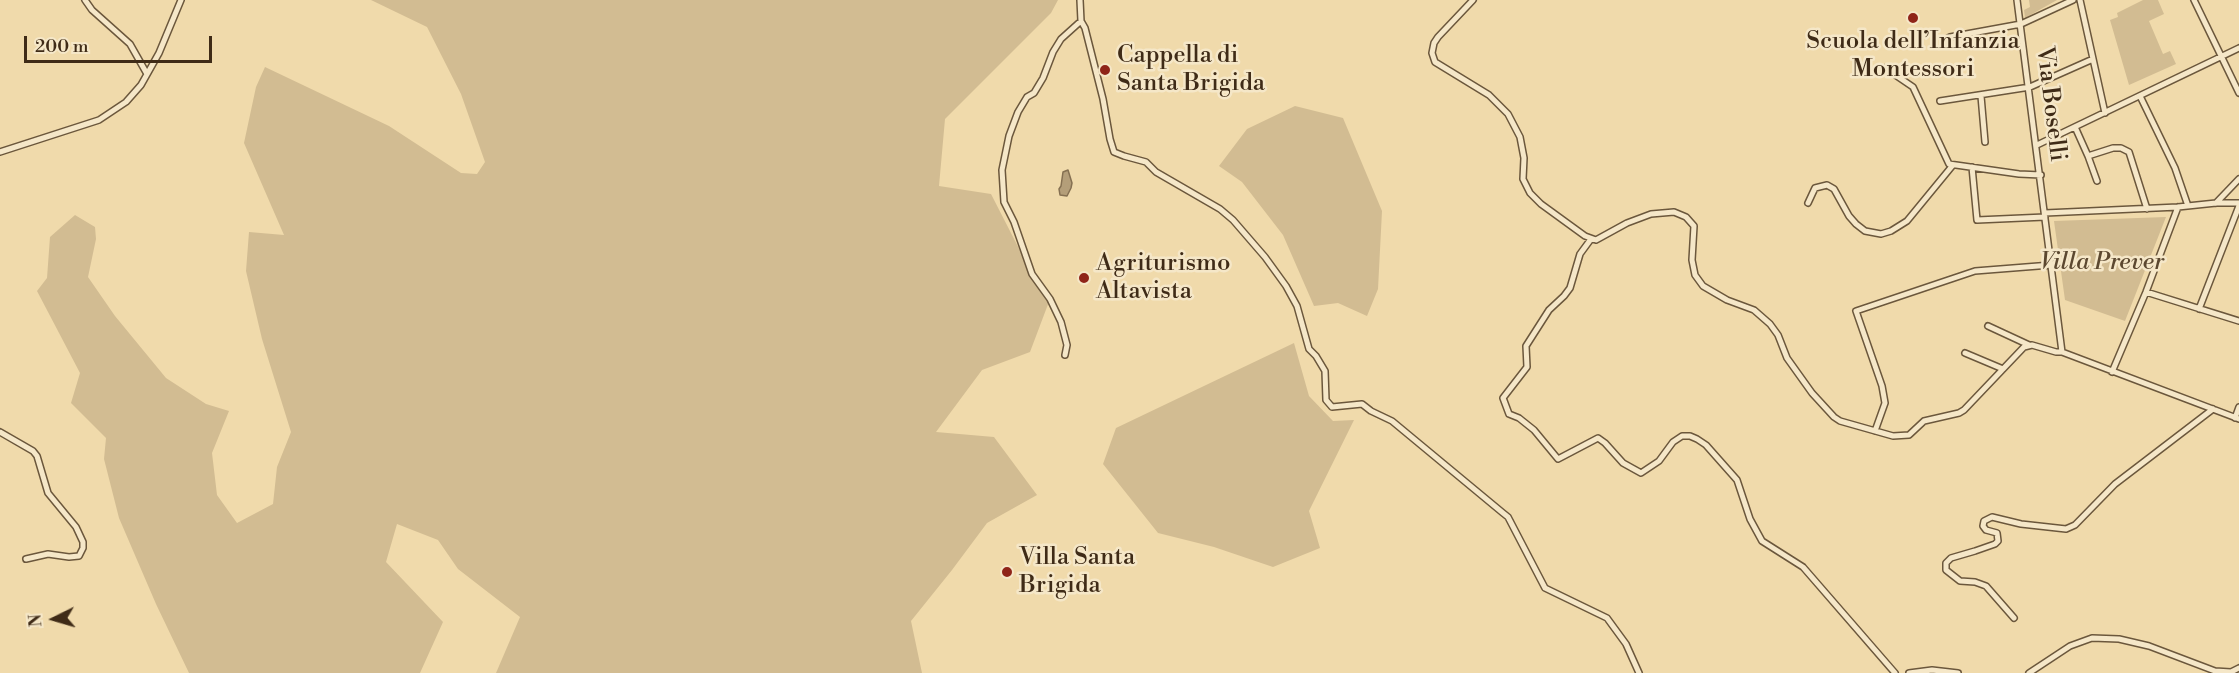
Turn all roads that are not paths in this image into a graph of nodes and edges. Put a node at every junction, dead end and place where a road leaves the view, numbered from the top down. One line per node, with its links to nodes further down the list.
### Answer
1 (85, 0): 16 (street)
2 (181, 0): 16 (street)
3 (1080, 0): 9 (street)
4 (1473, 0): 40 (street)
5 (2017, 0): 10 (street, Via Boselli)
6 (2073, 0): 10 (street)
7 (2080, 0): 14 (street)
8 (2194, 0): 13 (street)
9 (1081, 21): 49 (street); 60 (street)
10 (2021, 24): 11 (street); 17 (street, Via Boselli)
11 (1945, 40)
12 (2239, 48): 13 (street)
13 (2221, 57): 18 (street); 20 (street)
14 (2093, 59): 17 (street); 22 (street)
15 (1885, 68): 28 (street)
16 (147, 74): 26 (street)
17 (2030, 87): 19 (street); 25 (street, Via Boselli)
18 (2239, 93)
19 (1981, 96): 21 (street); 24 (street)
20 (2140, 96): 22 (street); 36 (street)
21 (1940, 101)
22 (2105, 113): 23 (street)
23 (2074, 127): 25 (street); 27 (street)
24 (1985, 142)
25 (2037, 145): 30 (street, Via Boselli)
26 (0, 153)
27 (2088, 156): 32 (street); 38 (street)
28 (1953, 165): 29 (street); 34 (street)
29 (1972, 167): 30 (street); 39 (street)
30 (2041, 175): 39 (street, Via Boselli)
31 (2239, 179): 33 (street)
32 (2097, 181)
33 (2216, 202): 35 (street); 36 (street)
34 (1808, 203)
35 (2239, 205): 43 (street)
36 (2188, 206): 37 (street)
37 (2178, 207): 38 (street); 42 (street)
38 (2147, 209): 39 (street)
39 (2045, 215): 41 (street, Via Boselli)
40 (1591, 239): 55 (street); 61 (street)
41 (2051, 265): 47 (street, Via Boselli); 55 (street)
42 (2146, 292): 43 (street); 51 (street)
43 (2199, 309): 44 (street)
44 (2239, 321)
45 (1988, 326): 46 (street)
46 (2029, 345): 47 (street); 50 (street)
47 (2062, 352): 51 (street)
48 (1965, 353): 50 (street)
49 (1065, 356)
50 (2003, 369): 55 (street)
51 (2112, 372): 53 (street)
52 (2239, 407): 54 (street)
53 (2213, 409): 54 (street); 58 (street)
54 (2237, 418)
55 (1875, 431)
56 (0, 432): 57 (street)
57 (26, 560)
58 (2014, 618)
59 (2239, 668): 64 (street)
60 (1639, 673)
61 (1895, 673)
62 (1909, 673): 63 (street)
63 (1958, 673)
64 (2029, 673)

